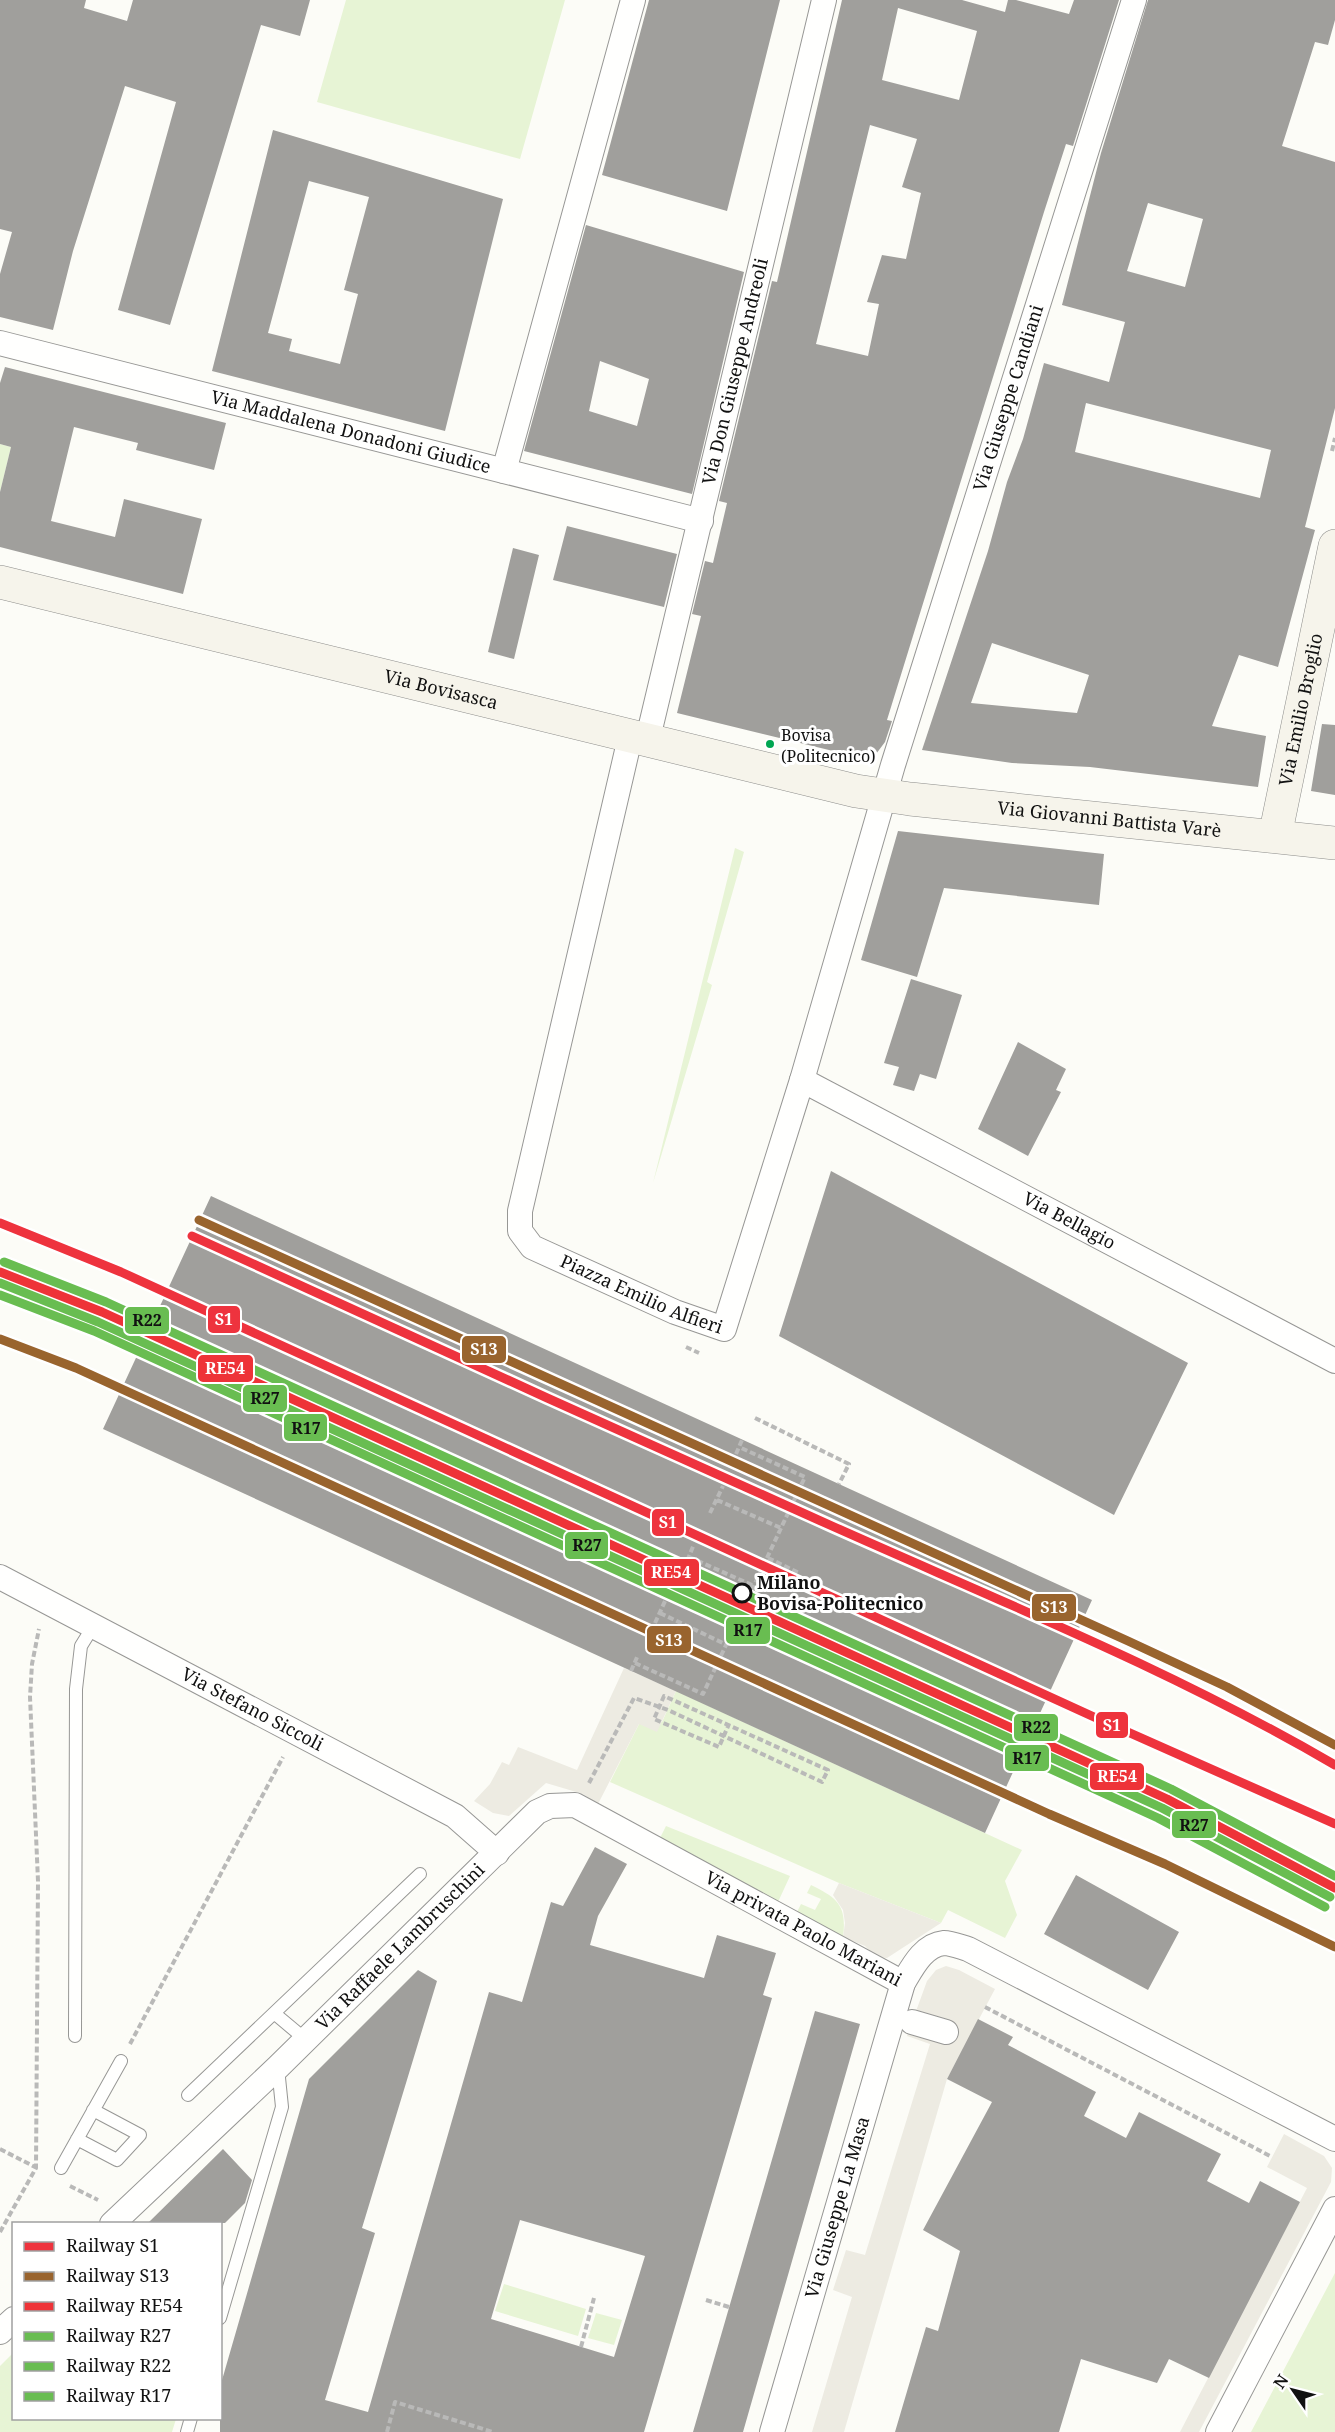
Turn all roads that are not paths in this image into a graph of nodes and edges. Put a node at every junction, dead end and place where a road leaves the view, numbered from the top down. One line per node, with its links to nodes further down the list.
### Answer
1 (633, 0): 5 (street)
2 (824, 0): 6 (street, Via Don Giuseppe Andreoli)
3 (1134, 0): 10 (street, Via Giuseppe Candiani)
4 (0, 343): 5 (street, Via Maddalena Donadoni Giudice)
5 (504, 471): 6 (street, Via Maddalena Donadoni Giudice)
6 (701, 521): 9 (street, Via Don Giuseppe Andreoli)
7 (1335, 546): 11 (street, Via Emilio Broglio)
8 (0, 582): 9 (street, Via Bovisasca)
9 (639, 740): 10 (street, Via Bovisasca); 13 (street, Piazza Emilio Alfieri)
10 (883, 795): 11 (street, Via Giovanni Battista Varè); 13 (street, Piazza Emilio Alfieri)
11 (1275, 836): 12 (street, Via Giovanni Battista Varè)
12 (1335, 843)
13 (802, 1080): 14 (street, Via Bellagio)
14 (1335, 1361)
15 (0, 1577): 16 (street, Via Stefano Siccoli)
16 (94, 1625): 17 (street, Via Stefano Siccoli); 23 (lane)
17 (497, 1853): 19 (street, Via privata Paolo Mariani); 24 (street, Via Raffaele Lambruschini)
18 (420, 1874): 20 (lane)
19 (903, 1983): 30 (street, Via privata Paolo Mariani); 37 (street, Via Giuseppe La Masa)
20 (274, 2013): 24 (lane, Via Raffaele Lambruschini); 27 (lane)
21 (912, 2022): 22 (street)
22 (946, 2032)
23 (75, 2036)
24 (305, 2039): 26 (street, Via Raffaele Lambruschini)
25 (121, 2061): 28 (lane)
26 (278, 2067): 33 (street, Via Raffaele Lambruschini); 34 (lane)
27 (189, 2095)
28 (93, 2110): 29 (lane); 29 (lane)
29 (77, 2139): 31 (lane)
30 (1335, 2139)
31 (61, 2168)
32 (1335, 2210): 38 (street)
33 (113, 2222)
34 (222, 2311)
35 (12, 2321): 36 (street)
36 (0, 2332)
37 (772, 2432)
38 (1218, 2432)

